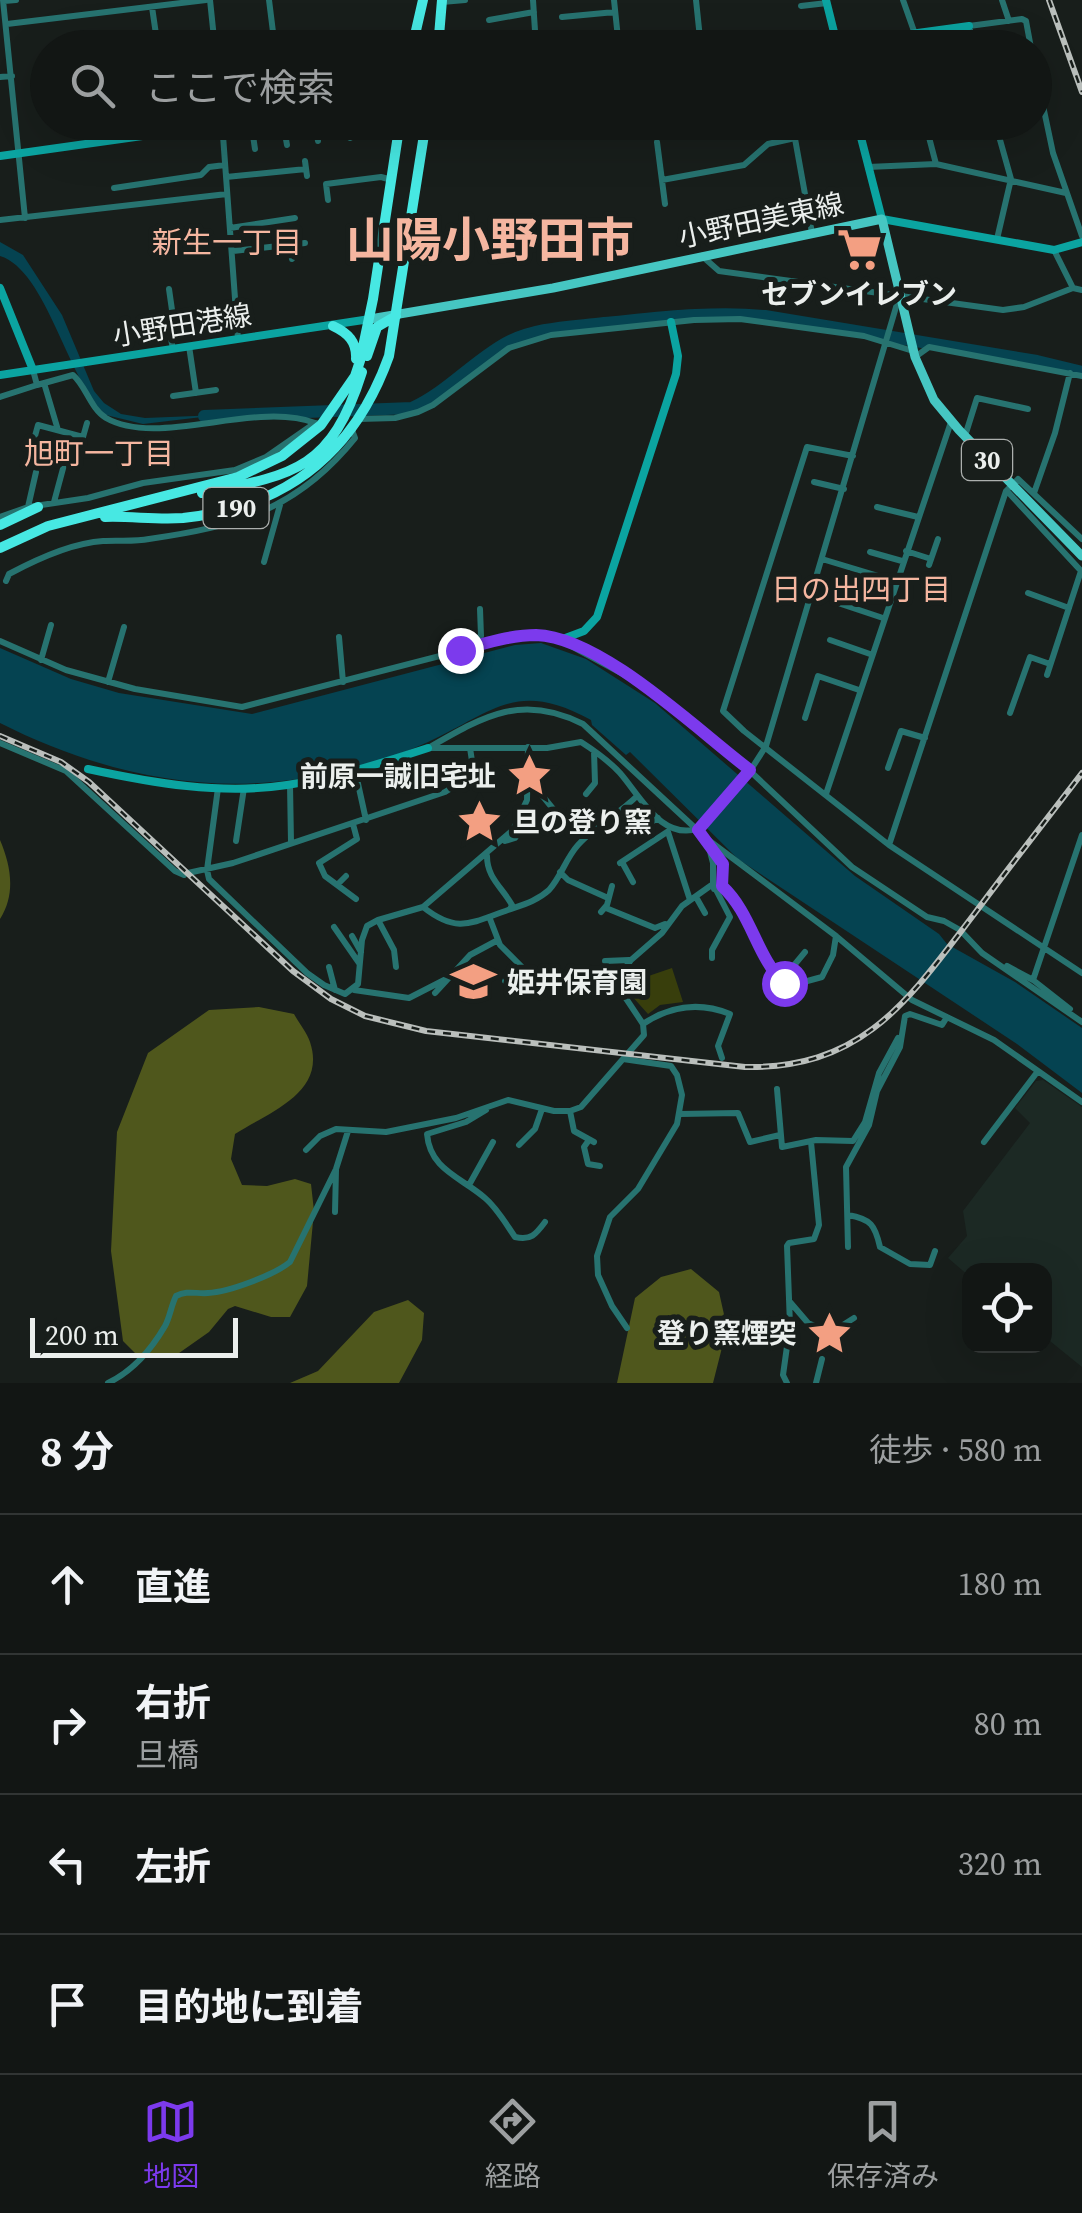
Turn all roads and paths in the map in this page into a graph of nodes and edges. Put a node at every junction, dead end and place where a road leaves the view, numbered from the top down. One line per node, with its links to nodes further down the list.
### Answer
1 (16, 0): 11 (street)
2 (208, 0): 15 (street); 24 (street)
3 (270, 0): 25 (street)
4 (424, 0): 26 (highway)
5 (465, 0): 12 (street)
6 (533, 0): 16 (street)
7 (614, 0): 17 (street)
8 (696, 0): 30 (street)
9 (903, 0): 32 (street)
10 (1002, 0): 20 (street)
11 (4, 1): 21 (street)
12 (442, 1): 27 (highway)
13 (826, 2): 14 (street); 31 (street)
14 (801, 6)
15 (152, 8): 21 (street); 23 (street)
16 (534, 12): 19 (street); 28 (street)
17 (615, 12): 18 (street); 29 (street)
18 (562, 17)
19 (488, 20)
20 (1009, 20): 22 (street); 35 (street)
21 (7, 24): 36 (street)
22 (969, 26): 33 (street); 34 (street)
23 (155, 30)
24 (212, 30)
25 (273, 30)
26 (414, 30)
27 (440, 30)
28 (535, 30)
29 (617, 30)
30 (699, 30)
31 (833, 30)
32 (914, 30)
33 (942, 30)
34 (970, 30)
35 (1028, 30)
36 (12, 76): 37 (street); 53 (street)
37 (0, 77)
38 (99, 140): 53 (street)
39 (223, 140): 56 (street)
40 (254, 140): 52 (street)
41 (286, 140): 51 (street)
42 (398, 140): 60 (highway, 190)
43 (423, 140): 86 (highway, 190)
44 (786, 140): 61 (street)
45 (795, 140): 73 (street)
46 (861, 140): 57 (street)
47 (930, 140): 55 (street)
48 (1000, 140): 62 (street)
49 (1050, 140): 64 (street)
50 (657, 142): 61 (street)
51 (286, 145)
52 (255, 149)
53 (20, 154): 54 (street); 68 (street)
54 (0, 156)
55 (936, 164): 57 (street); 62 (street)
56 (225, 165): 59 (street); 63 (street)
57 (868, 167): 70 (street)
58 (306, 169): 59 (street)
59 (226, 178): 65 (street)
60 (392, 180): 66 (street); 87 (highway, 190)
61 (662, 180): 67 (street)
62 (1010, 180): 64 (street); 74 (street)
63 (114, 188)
64 (1066, 193): 75 (street)
65 (227, 194): 68 (street); 72 (street)
66 (328, 200)
67 (664, 204)
68 (25, 218): 71 (street)
69 (294, 218): 72 (street)
70 (882, 218): 73 (main road, 小野田美東線); 74 (street); 85 (main road, 小野田美東線 / 30)
71 (0, 220)
72 (230, 228): 79 (street)
73 (812, 232): 80 (main road, 小野田美東線)
74 (998, 239): 78 (street)
75 (1082, 239): 78 (street)
76 (305, 243): 77 (street)
77 (290, 245): 79 (street); 81 (street)
78 (1054, 250): 84 (street)
79 (234, 252): 92 (street)
80 (702, 255): 85 (street); 86 (main road, 小野田美東線)
81 (292, 260)
82 (0, 288): 97 (street)
83 (169, 289): 89 (street)
84 (1078, 289): 85 (street)
85 (900, 296): 93 (street); 96 (main road, 小野田美東線 / 30)
86 (396, 316): 87 (main road, 小野田美東線); 106 (highway); 108 (highway, 190)
87 (370, 319): 91 (street, 小野田港線); 106 (highway, 190)
88 (148, 320): 89 (street)
89 (168, 321): 95 (street)
90 (671, 322): 93 (street); 108 (street); 152 (street)
91 (334, 326): 92 (street, 小野田港線); 106 (highway)
92 (238, 339): 94 (street, 小野田港線)
93 (887, 342): 96 (street); 117 (street)
94 (190, 346): 95 (street, 小野田港線); 103 (street)
95 (173, 349): 97 (street, 小野田港線)
96 (914, 353): 98 (street); 110 (main road, 小野田美東線 / 30)
97 (33, 370): 99 (street, 小野田港線); 101 (street)
98 (1070, 373): 100 (street); 122 (street)
99 (0, 375)
100 (1082, 376)
101 (40, 384): 105 (street); 109 (street); 113 (street)
102 (216, 390): 103 (street)
103 (196, 393): 104 (street)
104 (172, 396)
105 (0, 397)
106 (342, 404): 109 (highway, 190); 112 (highway)
107 (1028, 408): 115 (street)
108 (360, 418): 112 (highway, 190)
109 (321, 422): 123 (street); 127 (highway, 190)
110 (951, 422): 115 (main road, 小野田美東線 / 30); 129 (street)
111 (87, 423): 113 (street)
112 (348, 426): 124 (street); 127 (highway); 130 (highway, 190)
113 (58, 430): 114 (street)
114 (35, 436)
115 (965, 436): 120 (main road, 小野田美東線 / 30)
116 (68, 450): 123 (street)
117 (853, 456): 121 (street); 167 (street)
118 (36, 472): 125 (street)
119 (814, 482): 121 (street)
120 (1008, 488): 122 (street); 137 (main road, 小野田美東線 / 30); 141 (street); 165 (street)
121 (844, 489): 138 (street)
122 (1034, 494): 133 (street)
123 (54, 502): 125 (street)
124 (281, 503): 140 (street); 142 (street)
125 (33, 507): 128 (street); 131 (highway)
126 (877, 507): 129 (street)
127 (122, 508): 130 (highway, 190)
128 (0, 517)
129 (918, 517): 135 (street)
130 (79, 518): 134 (highway, 190)
131 (0, 525)
132 (938, 539): 135 (street)
133 (1082, 539)
134 (0, 548)
135 (906, 550): 139 (street)
136 (870, 552): 139 (street)
137 (1082, 556)
138 (822, 560): 143 (street); 167 (street)
139 (902, 561): 143 (street)
140 (264, 562)
141 (1081, 571): 146 (street)
142 (6, 581)
143 (895, 581): 148 (street)
144 (1028, 593): 146 (street)
145 (838, 603): 148 (street)
146 (1068, 608): 158 (street)
147 (480, 610): 155 (street)
148 (883, 618): 156 (street)
149 (51, 625): 157 (street)
150 (124, 627): 160 (street)
151 (338, 637): 161 (street)
152 (560, 640): 155 (street); 176 (street)
153 (830, 640): 156 (street)
154 (0, 641): 157 (street)
155 (460, 650): 161 (street)
156 (870, 654): 162 (street)
157 (41, 660): 160 (street)
158 (1050, 664): 159 (street); 163 (street)
159 (1047, 675)
160 (108, 682): 161 (street)
161 (343, 682)
162 (858, 690): 164 (street); 182 (street)
163 (1010, 713)
164 (805, 718)
165 (925, 738): 172 (street); 197 (street)
166 (0, 743): 175 (street)
167 (766, 746): 176 (street); 182 (street)
168 (528, 747): 170 (street); 171 (street); 177 (street)
169 (428, 748): 170 (street); 174 (street); 189 (street)
170 (470, 748): 187 (street)
171 (594, 751): 181 (street); 183 (street)
172 (888, 768)
173 (88, 769): 175 (street); 179 (street)
174 (355, 770): 178 (street); 187 (street)
175 (66, 771): 199 (street)
176 (749, 772): 189 (street); 228 (street)
177 (527, 777): 184 (street); 195 (street)
178 (290, 785): 180 (street); 196 (street)
179 (218, 788): 180 (street); 199 (street)
180 (244, 788): 194 (street)
181 (586, 794)
182 (826, 794): 197 (street)
183 (636, 796): 185 (street); 200 (street)
184 (554, 810)
185 (658, 818): 190 (street); 191 (street)
186 (528, 819): 195 (street)
187 (366, 820): 188 (street)
188 (353, 824): 196 (street); 203 (street)
189 (699, 829): 190 (street); 193 (street)
190 (669, 830): 202 (street); 207 (street)
191 (632, 834)
192 (1082, 835): 220 (street)
193 (707, 838): 205 (street); 218 (street)
194 (236, 841)
195 (504, 841): 198 (street)
196 (291, 842): 199 (street)
197 (889, 844): 220 (street)
198 (487, 855): 209 (street); 210 (street)
199 (207, 870): 239 (street)
200 (560, 872): 206 (street); 210 (street)
201 (346, 876): 203 (street)
202 (633, 882)
203 (338, 884): 208 (street)
204 (612, 886): 206 (street)
205 (716, 887): 207 (street); 223 (street); 234 (street)
206 (608, 898): 212 (street)
207 (693, 898): 211 (street); 212 (street)
208 (356, 900)
209 (423, 906): 214 (street); 215 (street)
210 (510, 909): 214 (street)
211 (705, 913)
212 (674, 917): 213 (street); 224 (street)
213 (645, 918)
214 (490, 919): 219 (street)
215 (378, 920): 221 (street); 227 (street)
216 (334, 927): 226 (street)
217 (352, 936): 221 (street)
218 (836, 936): 234 (street); 242 (street)
219 (498, 940): 231 (street); 232 (street)
220 (1044, 948): 230 (street); 235 (street)
221 (361, 952): 226 (street)
222 (805, 952): 234 (street)
223 (712, 958)
224 (630, 960): 225 (street); 237 (street)
225 (605, 961)
226 (361, 966): 238 (street)
227 (396, 966)
228 (1001, 966): 235 (street); 243 (street)
229 (328, 967): 239 (street)
230 (1082, 973)
231 (530, 975): 236 (street); 237 (street)
232 (450, 976): 238 (street); 241 (street)
233 (505, 980): 236 (street)
234 (781, 980)
235 (1032, 980): 243 (street)
236 (522, 982): 240 (street)
237 (615, 982): 244 (street)
238 (354, 990): 239 (street)
239 (335, 991)
240 (526, 992)
241 (435, 993)
242 (947, 1017): 245 (street); 248 (street)
243 (1081, 1021)
244 (642, 1024): 246 (street); 247 (street)
245 (899, 1037): 258 (street); 266 (street)
246 (722, 1058)
247 (623, 1059): 253 (street); 254 (street)
248 (1038, 1072): 250 (street); 259 (street)
249 (777, 1089): 256 (street)
250 (1082, 1102)
251 (490, 1106): 252 (street); 255 (street); 264 (street)
252 (542, 1108): 253 (street); 260 (street)
253 (570, 1111): 262 (street)
254 (680, 1114): 256 (street); 272 (street)
255 (348, 1131): 261 (street); 263 (street)
256 (780, 1134): 258 (street)
257 (493, 1142): 264 (street)
258 (812, 1142): 270 (street)
259 (984, 1142)
260 (519, 1145)
261 (306, 1150)
262 (600, 1166)
263 (336, 1169): 265 (street); 274 (street)
264 (469, 1186): 267 (street)
265 (335, 1212)
266 (848, 1216): 268 (street); 269 (street)
267 (545, 1222)
268 (848, 1248)
269 (935, 1251)
270 (790, 1302): 271 (street); 275 (street)
271 (854, 1318)
272 (627, 1328)
273 (822, 1359): 276 (street)
274 (108, 1383)
275 (787, 1383)
276 (816, 1383)

